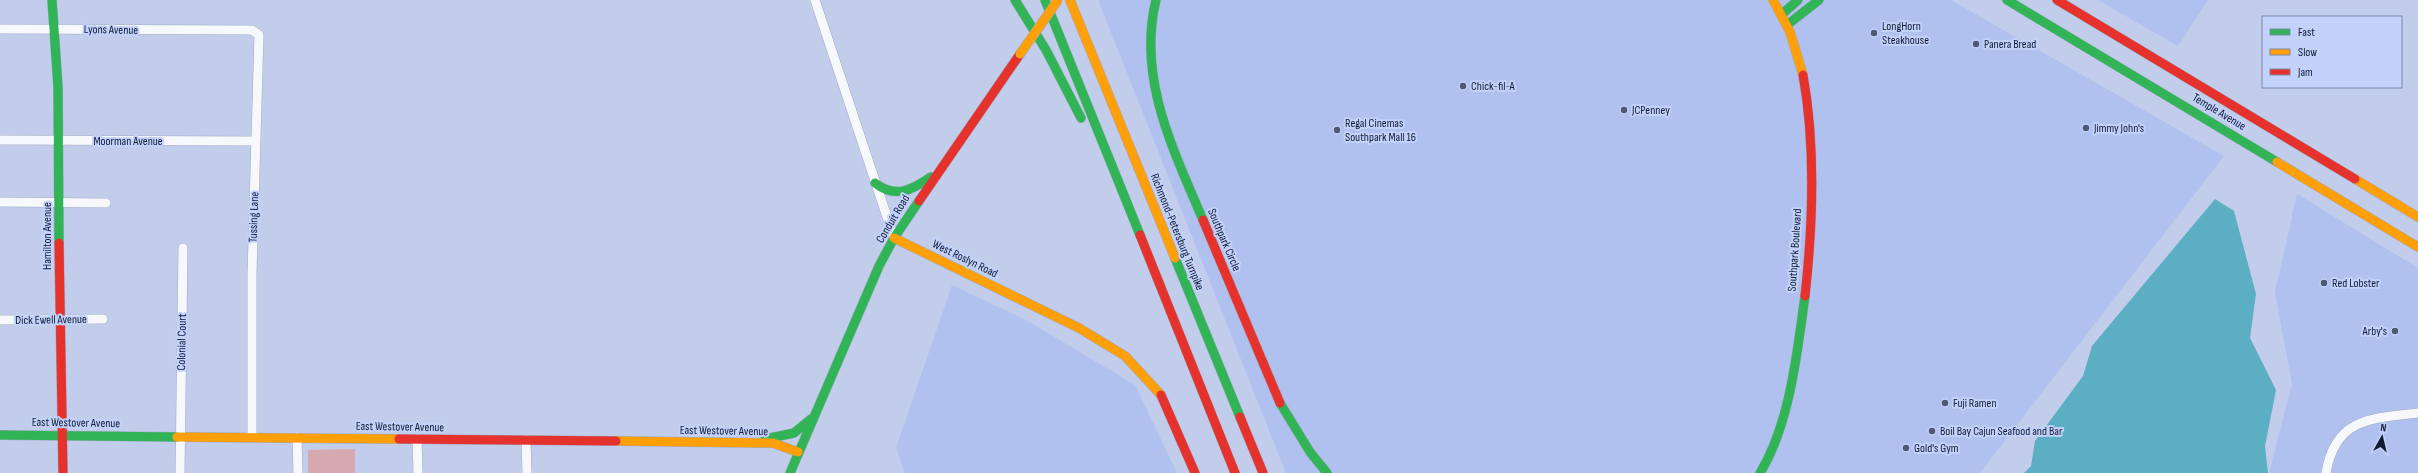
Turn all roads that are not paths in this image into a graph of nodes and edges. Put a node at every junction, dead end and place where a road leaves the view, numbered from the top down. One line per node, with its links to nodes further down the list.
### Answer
1 (52, 0): 17 (main road, Hamilton Avenue)
2 (815, 0): 26 (street)
3 (1015, 0): 20 (main road)
4 (1045, 0): 32 (main road)
5 (1058, 0): 25 (main road, Conduit Road, bridge)
6 (1070, 0): 19 (main road, Richmond-Petersburg Turnpike)
7 (1080, 0): 19 (main road)
8 (1156, 0): 58 (main road, Southpark Circle)
9 (1773, 0): 14 (main road)
10 (1798, 0): 14 (main road)
11 (1819, 0): 15 (main road)
12 (2007, 0): 33 (main road, Temple Avenue)
13 (2057, 0): 30 (main road, Temple Avenue)
14 (1782, 14): 15 (main road, Southpark Boulevard)
15 (1787, 26): 59 (main road, Southpark Boulevard)
16 (0, 29): 17 (street, Lyons Avenue)
17 (54, 29): 18 (street, Lyons Avenue); 22 (main road, Hamilton Avenue)
18 (222, 30): 23 (street, Tussing Lane)
19 (1090, 51): 57 (main road, Richmond-Petersburg Turnpike)
20 (1085, 127)
21 (0, 140): 22 (street, Moorman Avenue)
22 (58, 140): 23 (street, Moorman Avenue); 27 (main road, Hamilton Avenue)
23 (256, 140): 43 (street, Tussing Lane)
24 (1092, 141): 32 (main road)
25 (936, 174): 26 (main road); 31 (main road, Conduit Road)
26 (875, 183): 31 (street)
27 (59, 201): 28 (street); 29 (street); 37 (main road, Hamilton Avenue)
28 (0, 202)
29 (106, 203)
30 (2418, 217)
31 (894, 238): 39 (main road, Conduit Road); 55 (main road, West Roslyn Road)
32 (1141, 240): 56 (main road)
33 (2418, 247)
34 (183, 248): 42 (street, Colonial Court)
35 (103, 319): 37 (street, Dick Ewell Avenue)
36 (0, 320): 37 (street, Dick Ewell Avenue)
37 (59, 320): 41 (main road, Hamilton Avenue)
38 (2418, 413): 60 (street)
39 (814, 416): 47 (main road); 48 (main road, Conduit Road)
40 (0, 435): 41 (main road, East Westover Avenue)
41 (61, 435): 42 (main road, East Westover Avenue); 49 (main road, Hamilton Avenue)
42 (180, 437): 43 (main road, East Westover Avenue); 50 (street, Colonial Court)
43 (252, 438): 44 (main road, East Westover Avenue)
44 (297, 438): 45 (main road, East Westover Avenue); 51 (street)
45 (417, 439): 46 (main road, East Westover Avenue); 52 (street)
46 (526, 440): 47 (main road, East Westover Avenue); 53 (street)
47 (742, 442): 48 (main road, East Westover Avenue)
48 (798, 452): 54 (main road, Conduit Road)
49 (63, 473)
50 (180, 473)
51 (298, 473)
52 (418, 473)
53 (527, 473)
54 (790, 473)
55 (1195, 473)
56 (1235, 473)
57 (1263, 473)
58 (1327, 473)
59 (1760, 473)
60 (2326, 473)

